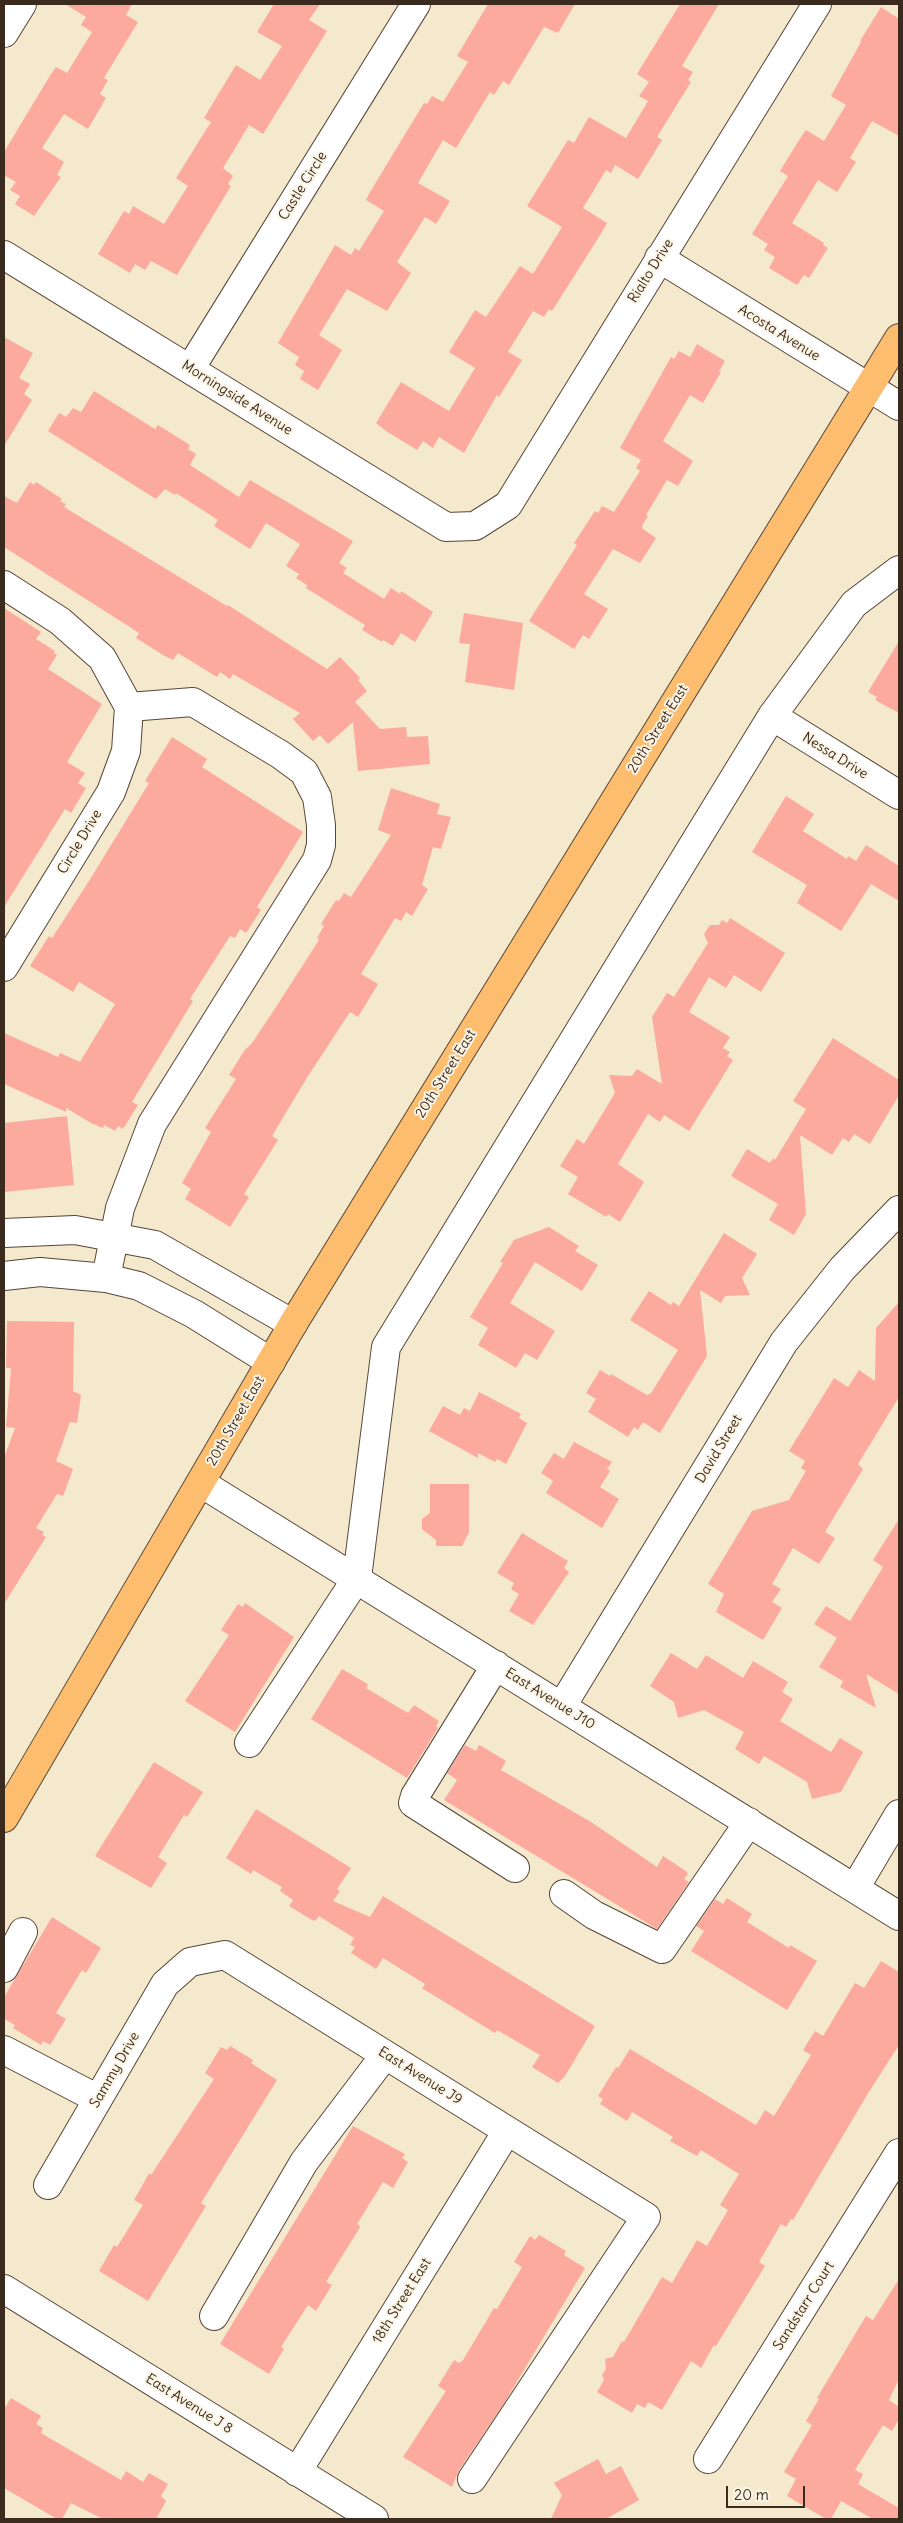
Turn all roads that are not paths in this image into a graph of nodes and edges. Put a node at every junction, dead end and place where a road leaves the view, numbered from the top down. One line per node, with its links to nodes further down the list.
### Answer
1 (22, 4): 4 (street)
2 (416, 4): 8 (street, Castle Circle)
3 (817, 4): 6 (street, Rialto Drive)
4 (4, 33)
5 (4, 255): 8 (street, Morningside Avenue)
6 (658, 258): 9 (street, Acosta Avenue); 11 (street, Rialto Drive)
7 (899, 338): 9 (main road, 20th Street East)
8 (190, 369): 11 (street, Morningside Avenue)
9 (868, 388): 10 (street, Acosta Avenue); 23 (main road, 20th Street East)
10 (899, 406)
11 (475, 526)
12 (899, 570): 15 (street)
13 (4, 585): 14 (street)
14 (129, 707): 17 (street, Circle Drive); 20 (street)
15 (772, 716): 16 (street, Nessa Drive); 26 (street)
16 (899, 795)
17 (4, 967)
18 (899, 1210): 28 (street, David Street)
19 (4, 1233): 20 (street)
20 (114, 1236): 22 (street); 23 (street)
21 (4, 1276): 22 (street)
22 (106, 1278): 24 (street)
23 (293, 1324): 24 (main road, 20th Street East)
24 (271, 1362): 25 (main road, 20th Street East)
25 (201, 1482): 26 (street, East Avenue J10); 31 (main road, 20th Street East)
26 (356, 1578): 27 (street, East Avenue J10); 29 (street)
27 (496, 1665): 28 (street, East Avenue J10); 33 (street)
28 (562, 1706): 32 (street, East Avenue J10)
29 (249, 1742)
30 (899, 1814): 34 (street)
31 (4, 1818)
32 (749, 1822): 34 (street, East Avenue J10); 35 (street)
33 (514, 1868)
34 (855, 1888): 36 (street, East Avenue J10)
35 (564, 1894)
36 (899, 1916)
37 (23, 1932): 39 (street)
38 (190, 1962): 41 (street, East Avenue J9); 42 (street, Sammy Drive)
39 (4, 1968)
40 (4, 2050): 42 (street)
41 (386, 2055): 43 (street, East Avenue J9); 47 (street)
42 (98, 2099): 45 (street, Sammy Drive)
43 (507, 2130): 49 (street, 18th Street East); 50 (street, East Avenue J9)
44 (899, 2153): 48 (street, Sandstarr Court)
45 (48, 2185)
46 (4, 2288): 49 (street, East Avenue J 8)
47 (214, 2316)
48 (708, 2459)
49 (296, 2472): 51 (street, East Avenue J 8)
50 (472, 2480)
51 (374, 2519)

